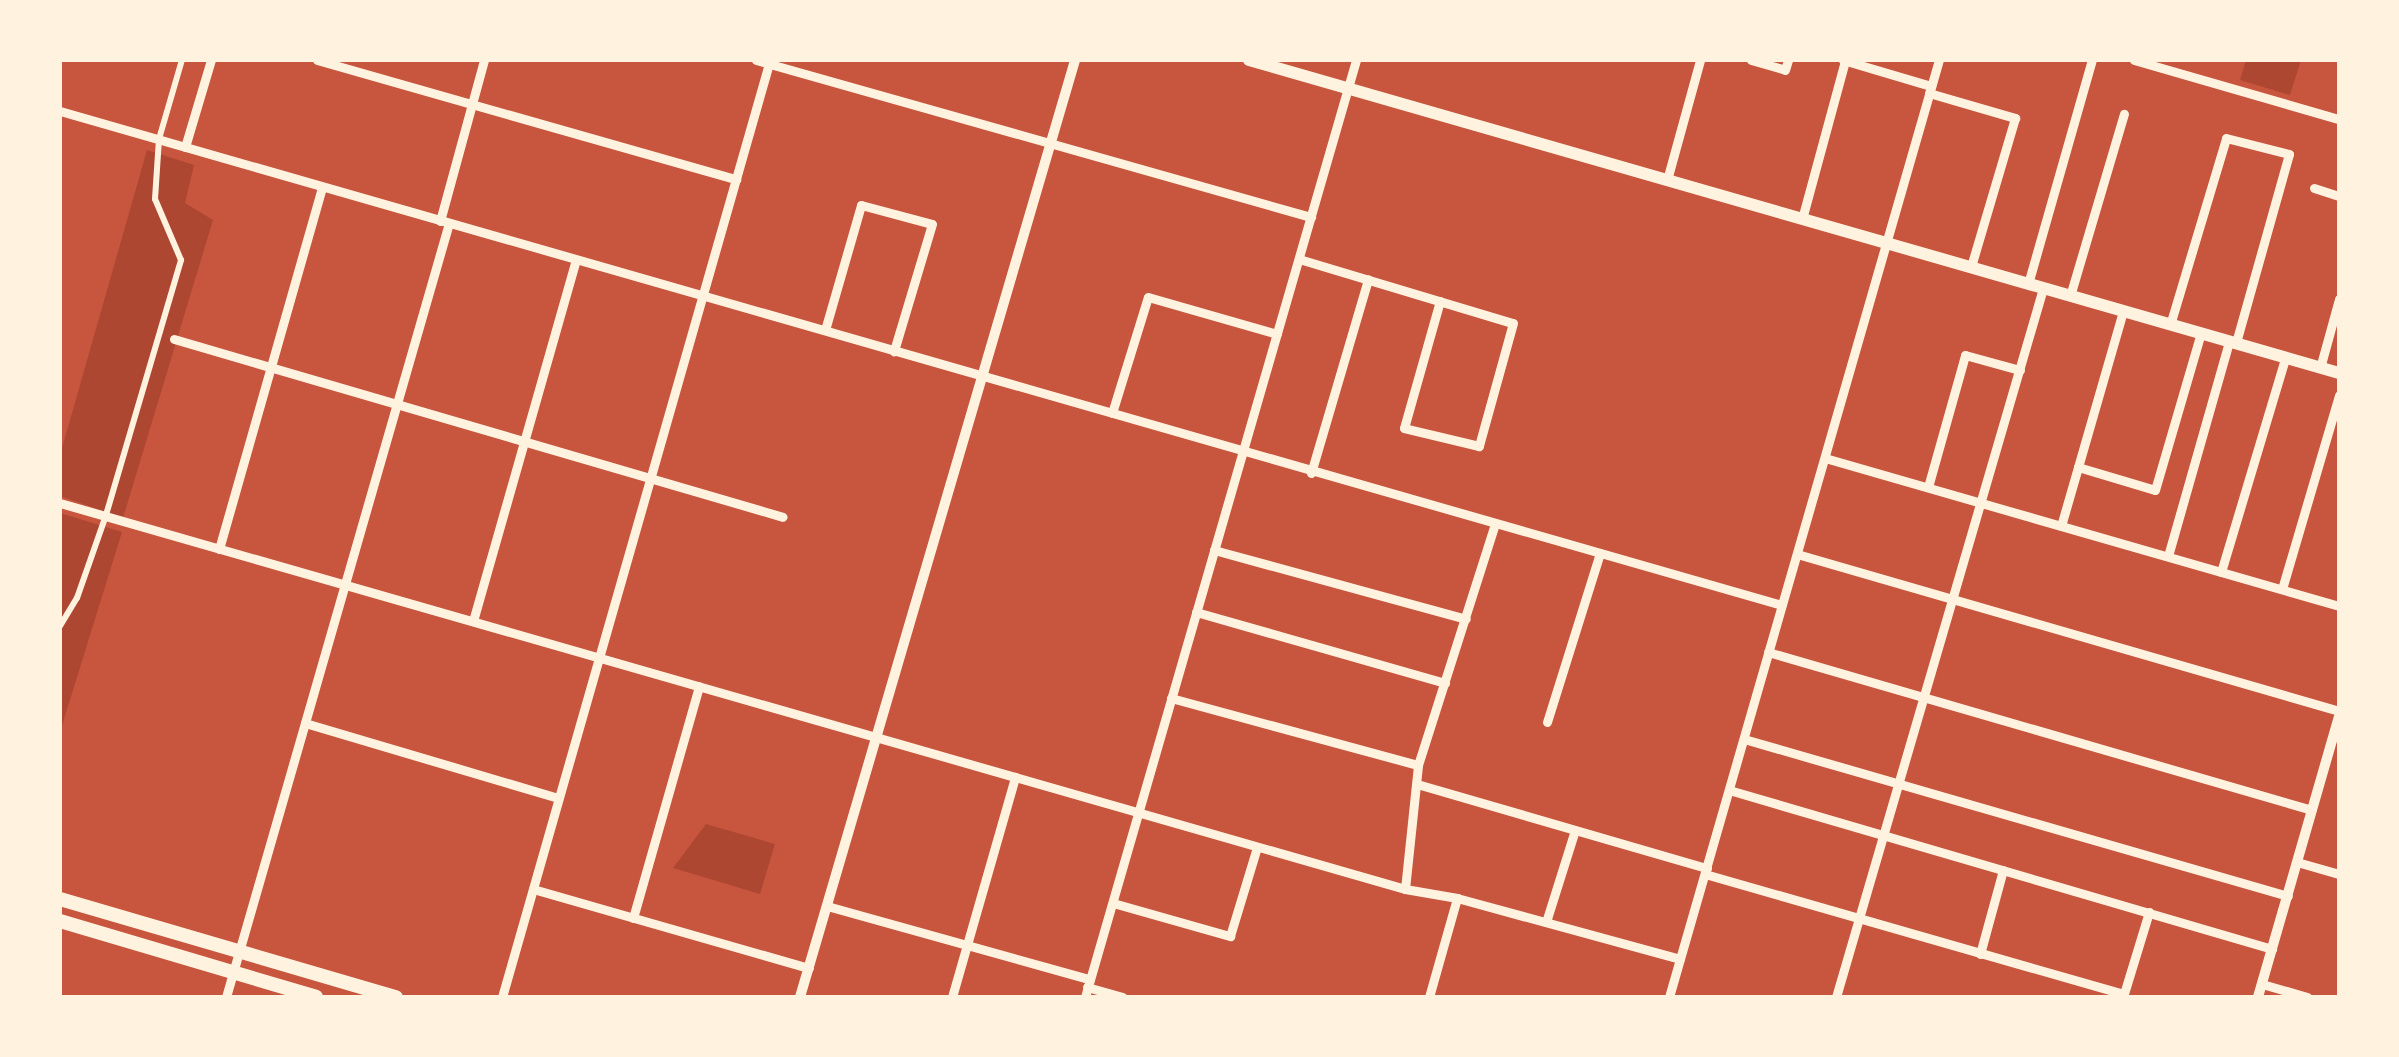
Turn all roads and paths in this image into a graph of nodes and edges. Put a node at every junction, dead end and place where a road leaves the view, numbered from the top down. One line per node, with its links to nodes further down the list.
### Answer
1 (182, 60): 23 (street)
2 (211, 60): 25 (street)
3 (317, 60): 19 (street)
4 (484, 60): 19 (street)
5 (756, 60): 16 (street)
6 (1074, 60): 24 (street)
7 (1248, 60): 17 (main road)
8 (1356, 60): 17 (street)
9 (1700, 60): 27 (street)
10 (1751, 60): 11 (street)
11 (1788, 60)
12 (1939, 60): 18 (street)
13 (2092, 60): 39 (street)
14 (2134, 60): 22 (street)
15 (1843, 61): 18 (street); 32 (street)
16 (769, 62): 24 (street); 26 (street)
17 (1348, 88): 27 (main road); 31 (street)
18 (1930, 89): 34 (street); 37 (street)
19 (472, 104): 26 (street); 33 (street)
20 (60, 111): 23 (street)
21 (2124, 114): 42 (street)
22 (2339, 118)
23 (159, 140): 25 (street); 71 (street)
24 (1050, 144): 31 (street); 58 (street)
25 (185, 147): 28 (street)
26 (736, 179): 41 (street)
27 (1667, 180): 32 (main road)
28 (322, 187): 33 (street); 54 (street)
29 (2314, 188): 30 (street)
30 (2339, 196)
31 (1310, 217): 35 (street)
32 (1802, 219): 34 (main road)
33 (444, 222): 36 (street); 60 (street)
34 (1886, 243): 37 (main road); 64 (street)
35 (1299, 259): 38 (street); 48 (street)
36 (576, 260): 41 (street); 62 (street)
37 (1971, 267): 39 (main road)
38 (1368, 280): 44 (street); 66 (street)
39 (2028, 284): 40 (main road)
40 (2043, 288): 42 (main road); 56 (street)
41 (701, 296): 47 (street); 67 (street)
42 (2070, 296): 45 (main road)
43 (2339, 299): 55 (street)
44 (1440, 301): 44 (street)
45 (2123, 311): 46 (main road); 65 (street)
46 (2170, 324): 49 (main road); 51 (street)
47 (825, 330): 52 (street); 52 (street)
48 (1277, 334): 61 (street); 63 (street)
49 (2201, 334): 51 (main road); 65 (street)
50 (174, 339): 54 (street)
51 (2232, 343): 53 (main road); 79 (street)
52 (894, 351): 58 (street)
53 (2285, 358): 55 (main road); 80 (street)
54 (271, 368): 60 (street); 75 (street)
55 (2320, 368): 57 (main road)
56 (2020, 370): 68 (street); 70 (street)
57 (2339, 373)
58 (982, 376): 61 (street); 99 (street)
59 (2339, 395): 82 (street)
60 (398, 404): 62 (street); 81 (street)
61 (1112, 413): 63 (street)
62 (525, 439): 67 (street); 88 (street)
63 (1242, 453): 66 (street); 76 (street)
64 (1824, 458): 68 (street); 78 (street)
65 (2078, 468): 74 (street)
66 (1311, 473): 73 (street)
67 (650, 476): 72 (street); 91 (street)
68 (1928, 487): 70 (street)
69 (60, 502): 71 (street)
70 (1982, 503): 74 (street); 83 (street)
71 (106, 515): 75 (street); 89 (street)
72 (783, 517)
73 (1494, 524): 77 (street); 87 (street)
74 (2061, 526): 79 (street)
75 (219, 549): 81 (street)
76 (1214, 550): 86 (street); 87 (street)
77 (1600, 553): 84 (street); 97 (street)
78 (1796, 554): 83 (street); 84 (street)
79 (2168, 556): 80 (street)
80 (2221, 572): 82 (street)
81 (346, 584): 88 (street); 98 (street)
82 (2282, 589): 85 (street)
83 (1953, 600): 94 (street); 96 (street)
84 (1782, 606): 90 (street)
85 (2339, 606)
86 (1196, 612): 92 (street); 95 (street)
87 (1466, 620): 92 (street)
88 (474, 621): 91 (street)
89 (60, 626)
90 (1768, 652): 94 (street); 100 (street)
91 (600, 656): 93 (street); 108 (street)
92 (1445, 683): 102 (street)
93 (699, 686): 99 (street); 126 (street)
94 (1924, 697): 106 (street); 109 (street)
95 (1171, 698): 102 (street); 110 (street)
96 (2339, 714): 101 (street)
97 (1546, 722)
98 (306, 723): 108 (street); 131 (street)
99 (876, 735): 104 (street); 124 (street)
100 (1744, 739): 106 (street); 107 (street)
101 (2325, 764): 103 (street); 109 (street)
102 (1418, 765): 105 (street)
103 (2339, 768)
104 (1015, 778): 110 (street); 130 (street)
105 (1417, 784): 111 (street); 119 (street)
106 (1898, 784): 112 (street); 120 (street)
107 (1729, 790): 112 (street); 116 (street)
108 (558, 798): 118 (street)
109 (2312, 810): 114 (street)
110 (1138, 811): 113 (street); 123 (street)
111 (1575, 830): 116 (street); 129 (street)
112 (1883, 834): 115 (street); 127 (street)
113 (1257, 847): 119 (street); 123 (street)
114 (2297, 862): 117 (street); 120 (street)
115 (2003, 870): 125 (street); 133 (street)
116 (1706, 871): 127 (street); 134 (street)
117 (2339, 874)
118 (532, 889): 126 (street); 143 (street)
119 (1405, 889): 121 (street)
120 (2288, 896): 132 (street)
121 (1457, 898): 129 (street); 147 (street)
122 (60, 899): 131 (main road)
123 (1114, 903): 138 (street)
124 (827, 906): 130 (street); 135 (street)
125 (2148, 912): 132 (street); 139 (street)
126 (633, 918): 135 (street)
127 (1859, 919): 133 (street); 149 (street)
128 (60, 921): 136 (main road)
129 (1546, 922): 134 (street)
130 (967, 944): 138 (street); 145 (street)
131 (241, 949): 136 (street); 142 (main road)
132 (2272, 949): 137 (street)
133 (1980, 954): 139 (street)
134 (1680, 958): 148 (street)
135 (809, 968): 144 (street)
136 (234, 970): 140 (street); 141 (main road)
137 (2262, 984): 150 (street); 151 (street)
138 (1087, 988): 146 (street)
139 (2123, 996)
140 (226, 997)
141 (316, 997)
142 (396, 997)
143 (502, 997)
144 (800, 997)
145 (952, 997)
146 (1123, 997)
147 (1428, 997)
148 (1670, 997)
149 (1836, 997)
150 (2258, 997)
151 (2307, 997)

